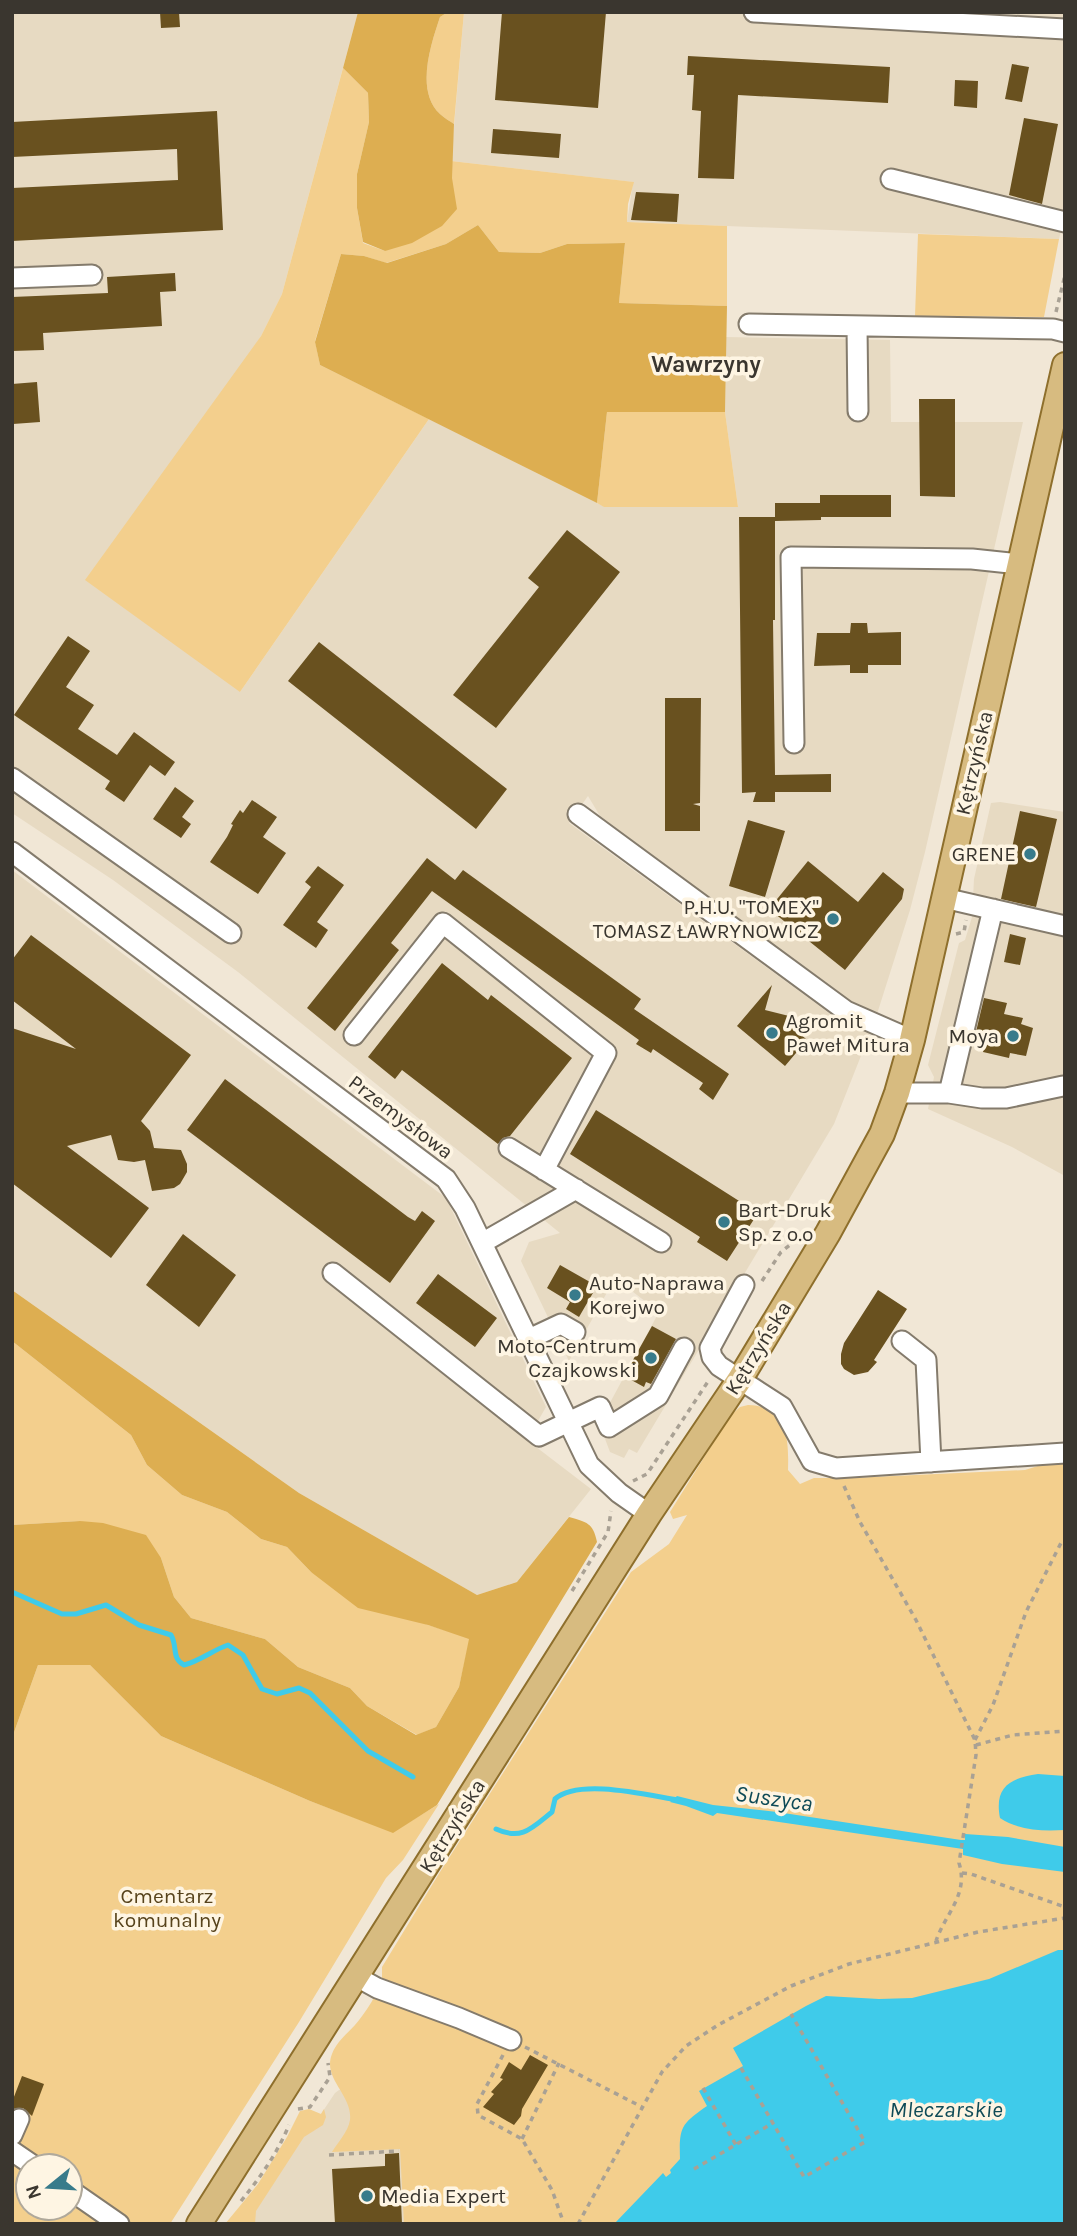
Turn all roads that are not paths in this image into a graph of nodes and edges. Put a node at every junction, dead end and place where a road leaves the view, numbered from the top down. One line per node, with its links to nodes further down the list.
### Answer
1 (754, 12): 2 (street)
2 (1065, 29)
3 (891, 179): 4 (street)
4 (1065, 222)
5 (92, 275): 6 (street)
6 (12, 278)
7 (749, 324): 8 (street)
8 (857, 326): 9 (street); 11 (street)
9 (1059, 331)
10 (1065, 365): 12 (main road, Kętrzyńska)
11 (858, 411)
12 (1020, 564): 13 (street); 17 (main road, Kętrzyńska)
13 (794, 743)
14 (12, 778): 20 (street)
15 (579, 814): 22 (street)
16 (12, 852): 29 (street, Przemysłowa)
17 (943, 898): 18 (street); 22 (main road, Kętrzyńska)
18 (993, 909): 19 (street); 25 (street)
19 (1065, 926)
20 (231, 933)
21 (354, 1035): 27 (street)
22 (912, 1040): 24 (main road, Kętrzyńska)
23 (1064, 1085): 25 (street)
24 (897, 1093): 25 (street); 37 (main road, Kętrzyńska)
25 (950, 1093)
26 (509, 1148): 27 (street)
27 (544, 1170): 28 (street)
28 (576, 1189): 29 (street); 30 (street)
29 (482, 1242): 34 (street, Przemysłowa)
30 (661, 1242)
31 (333, 1273): 38 (street)
32 (744, 1285): 37 (street)
33 (575, 1332): 34 (street)
34 (529, 1339): 38 (street, Przemysłowa)
35 (902, 1341): 40 (street)
36 (684, 1348): 38 (street)
37 (740, 1379): 40 (street); 41 (main road, Kętrzyńska)
38 (568, 1422): 41 (street, Przemysłowa)
39 (1065, 1453): 40 (street)
40 (931, 1462)
41 (649, 1514): 42 (main road, Kętrzyńska)
42 (356, 1977): 43 (street); 46 (main road, Kętrzyńska)
43 (511, 2040)
44 (84, 2200): 45 (street)
45 (119, 2224)
46 (199, 2224)

